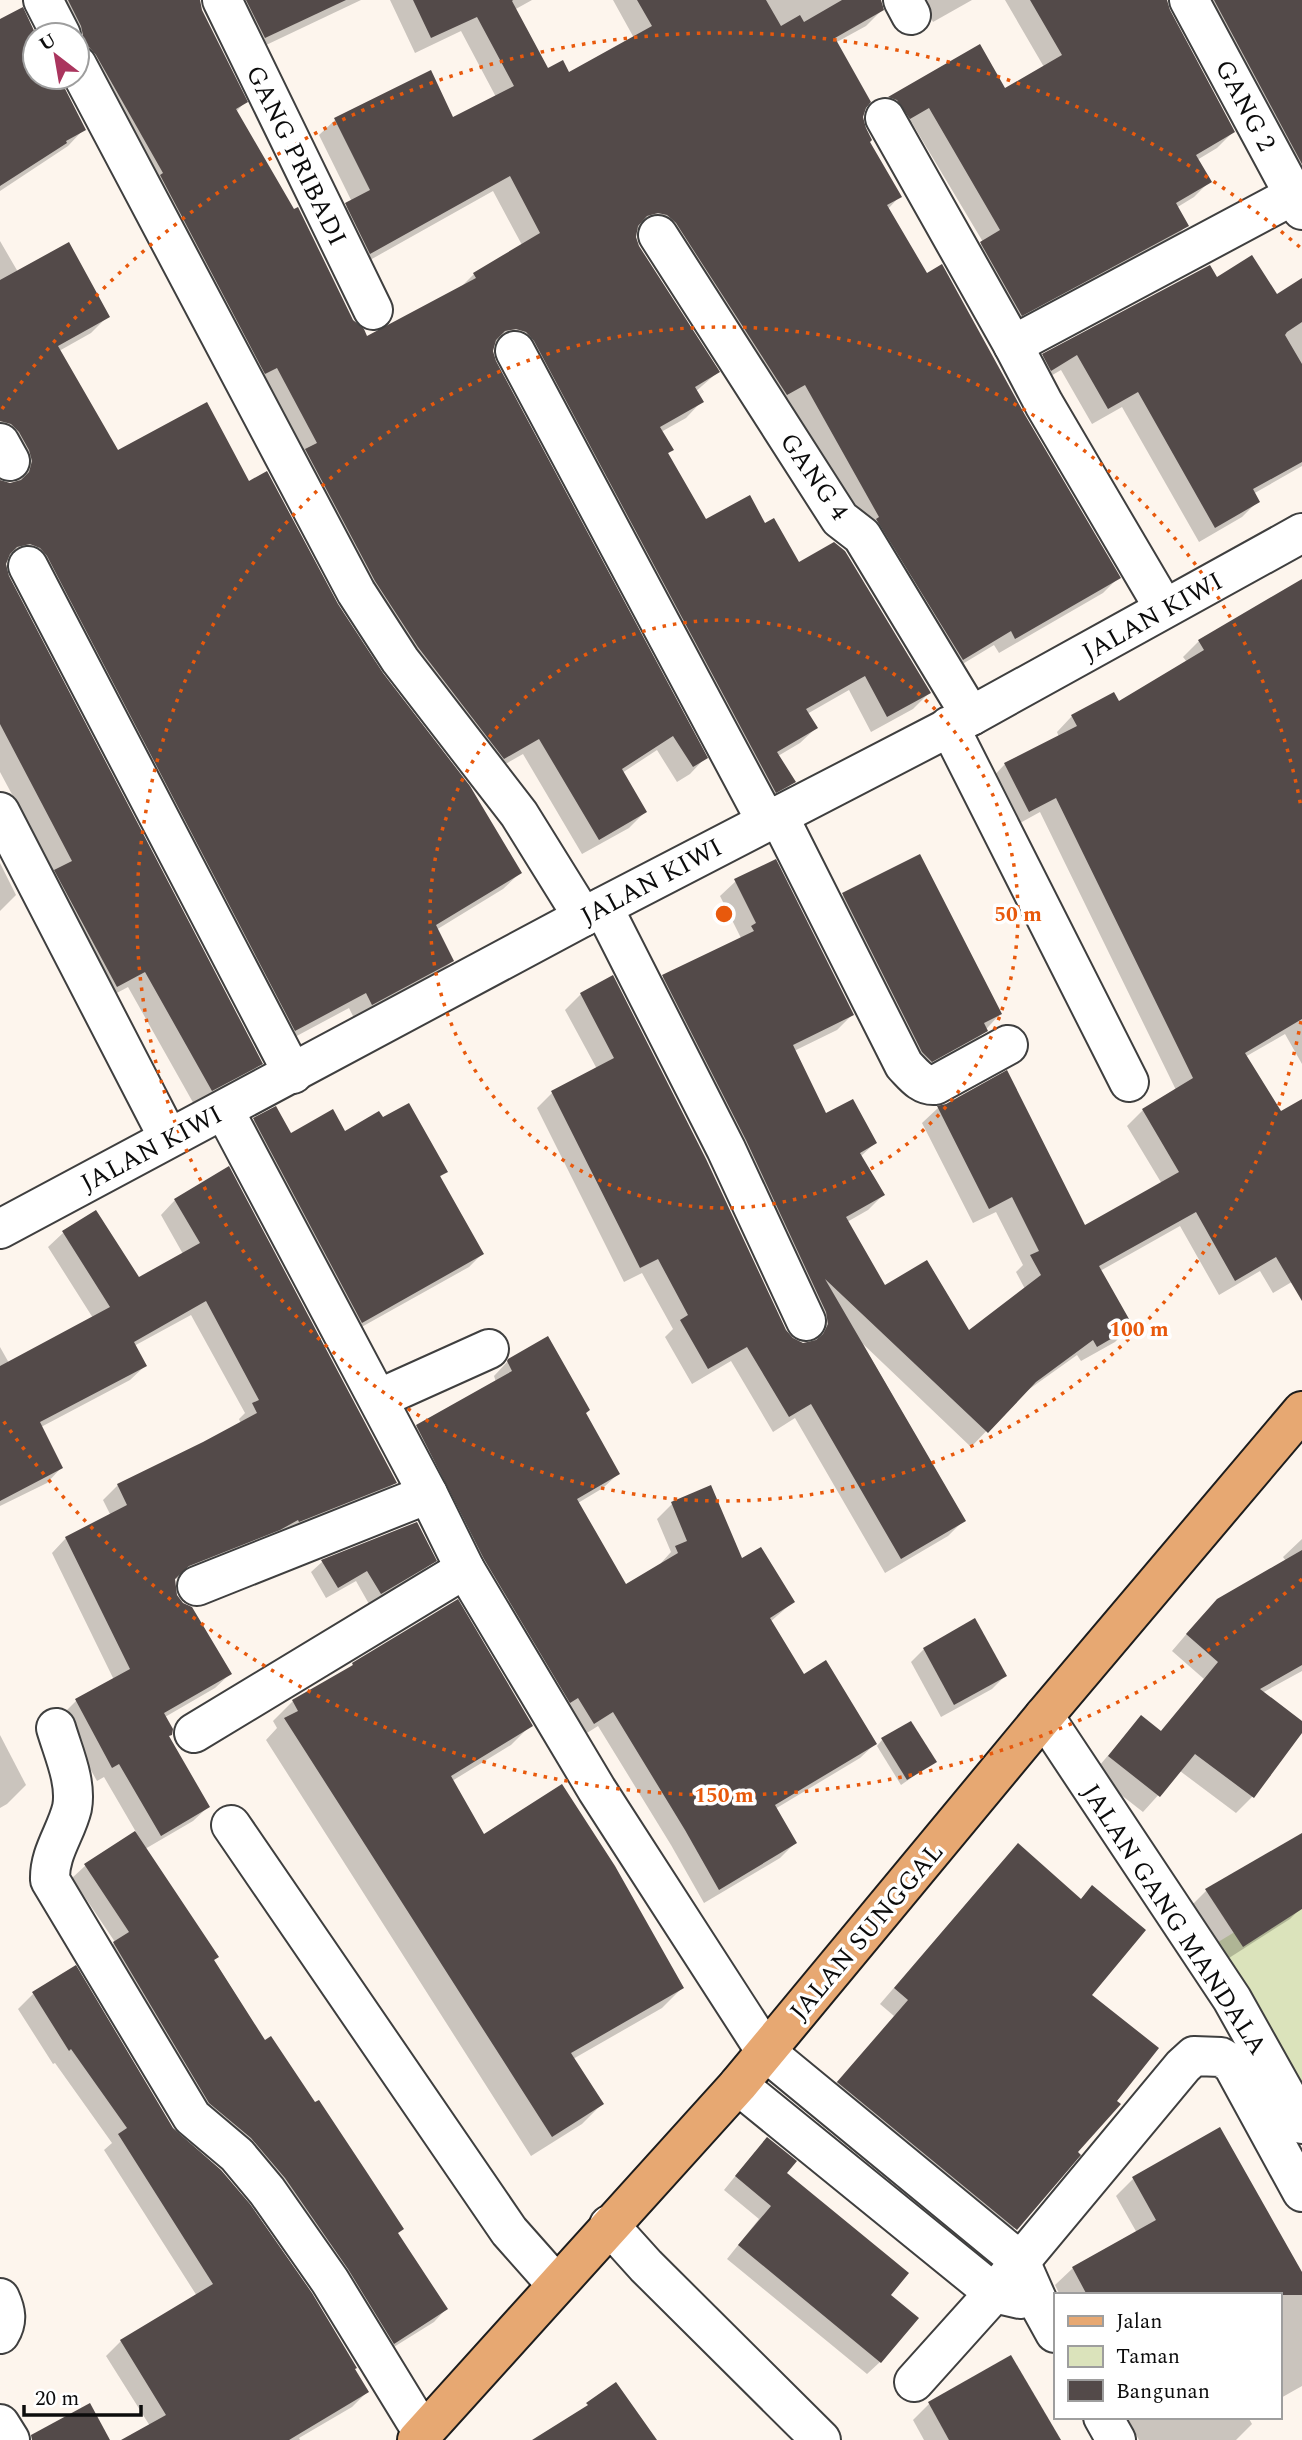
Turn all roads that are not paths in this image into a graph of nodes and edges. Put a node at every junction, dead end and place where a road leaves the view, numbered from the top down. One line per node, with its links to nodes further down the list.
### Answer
1 (43, 0): 4 (street)
2 (222, 0): 9 (street, GANG PRIBADI)
3 (1189, 0): 7 (street, GANG 2)
4 (54, 21)
5 (91, 91): 18 (street)
6 (885, 118): 10 (street)
7 (1298, 202): 10 (street)
8 (658, 235): 15 (street, GANG 4)
9 (373, 310)
10 (1013, 345): 14 (street)
11 (515, 351): 17 (street)
12 (1302, 533): 14 (street, JALAN KIWI)
13 (28, 566): 20 (street)
14 (1164, 608): 15 (street, JALAN KIWI)
15 (960, 721): 17 (street, JALAN KIWI); 21 (street, GANG 4)
16 (0, 811): 23 (street)
17 (772, 818): 18 (street, JALAN KIWI); 19 (street)
18 (593, 912): 20 (street, JALAN KIWI); 25 (street)
19 (1007, 1045)
20 (293, 1074): 22 (street, JALAN KIWI)
21 (1129, 1082)
22 (223, 1110): 23 (street, JALAN KIWI); 27 (street)
23 (168, 1137): 24 (street, JALAN KIWI)
24 (0, 1229)
25 (806, 1321)
26 (489, 1349): 27 (street)
27 (379, 1399): 29 (street)
28 (1302, 1411): 32 (main road, JALAN SUNGGAL)
29 (428, 1494): 30 (street); 31 (street)
30 (465, 1569): 34 (street); 36 (street)
31 (197, 1586)
32 (1044, 1716): 36 (main road, JALAN SUNGGAL); 38 (street, JALAN GANG MANDALA)
33 (56, 1728): 52 (street)
34 (194, 1733)
35 (230, 1825): 44 (street)
36 (766, 2052): 37 (main road, JALAN SUNGGAL); 39 (street)
37 (738, 2085): 41 (street); 42 (main road, JALAN SUNGGAL)
38 (1302, 2124)
39 (914, 2176): 41 (street); 43 (street)
40 (1302, 2192): 43 (street)
41 (889, 2208): 45 (street)
42 (609, 2225): 44 (main road, JALAN SUNGGAL); 54 (street)
43 (1020, 2261): 45 (street); 47 (street)
44 (556, 2284): 52 (main road, JALAN SUNGGAL)
45 (994, 2292): 47 (street); 49 (street)
46 (0, 2298): 48 (street)
47 (1047, 2319)
48 (0, 2334)
49 (914, 2382)
50 (1104, 2419): 55 (street)
51 (0, 2424): 53 (street)
52 (420, 2437)
53 (10, 2440)
54 (821, 2440)
55 (1116, 2440)

